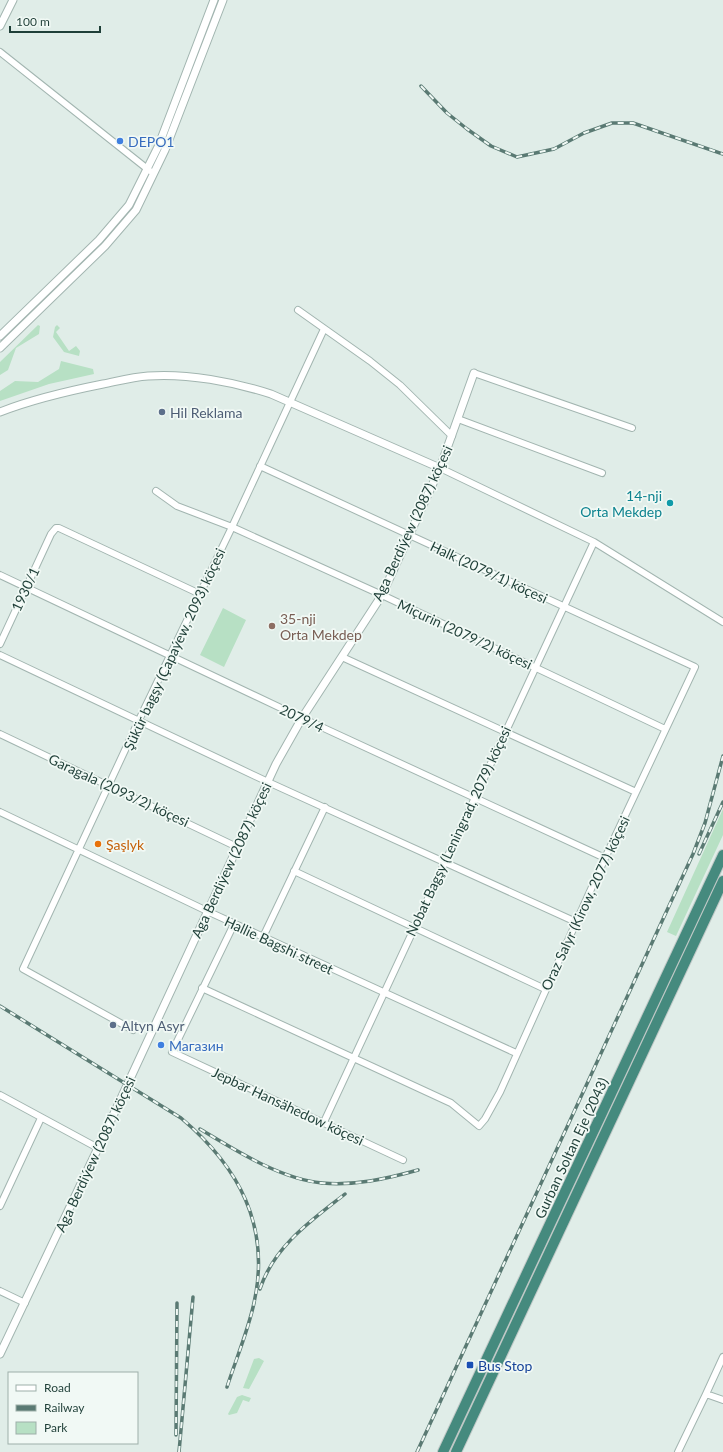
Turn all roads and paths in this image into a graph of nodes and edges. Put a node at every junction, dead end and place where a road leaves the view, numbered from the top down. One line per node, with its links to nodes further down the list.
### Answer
1 (13, 0): 4 (street)
2 (214, 0): 6 (street)
3 (223, 0): 7 (street)
4 (0, 26)
5 (0, 52): 6 (street)
6 (147, 169): 7 (street); 10 (street)
7 (155, 174): 11 (street)
8 (298, 310): 9 (street)
9 (324, 329): 13 (street, Şükür bagşy (Çapaýew, 2093) köçesi); 17 (street)
10 (0, 336)
11 (0, 348)
12 (474, 374): 15 (street, Aga Berdiýew (2087) köçesi); 16 (street)
13 (290, 402): 14 (street); 18 (street, Şükür bagşy (Çapaýew, 2093) köçesi); 19 (street)
14 (0, 412)
15 (458, 419): 17 (street, Aga Berdiýew (2087) köçesi); 20 (street)
16 (632, 428)
17 (452, 436): 19 (street, Aga Berdiýew (2087) köçesi)
18 (260, 466): 22 (street, Şükür bagşy (Çapaýew, 2093) köçesi); 23 (street, Halk (2079/1) köçesi)
19 (440, 468): 23 (street, Aga Berdiýew (2087) köçesi); 24 (street)
20 (602, 473)
21 (156, 491): 22 (street, Miçurin (2079/2) köçesi)
22 (232, 527): 27 (street, Şükür bagşy (Çapaýew, 2093) köçesi); 28 (street, Miçurin (2079/2) köçesi)
23 (410, 535): 28 (street, Aga Berdiýew (2087) köçesi); 29 (street, Halk (2079/1) köçesi)
24 (594, 542): 29 (street, Nobat Bagşy (Leningrad, 2079) köçesi); 30 (street)
25 (0, 575): 26 (street, 2079/4 / 2079/4)
26 (26, 588): 27 (street, 1930/1); 31 (street, 1930/1); 33 (street, 2079/4 / 2079/4)
27 (200, 594): 33 (street, Şükür bagşy (Çapaýew, 2093) köçesi)
28 (382, 595): 34 (street, Aga Berdiýew (2087) köçesi); 35 (street, Miçurin (2079/2) köçesi)
29 (564, 606): 35 (street, Nobat Bagşy (Leningrad, 2079) köçesi); 36 (street, Halk (2079/1) köçesi)
30 (723, 622)
31 (0, 644)
32 (0, 655): 38 (street)
33 (170, 655): 37 (street, 2079/4 / 2079/4); 38 (street, Şükür bagşy (Çapaýew, 2093) köçesi)
34 (342, 657): 37 (street, Aga Berdiýew (2087) köçesi); 40 (street)
35 (535, 666): 39 (street, Miçurin (2079/2) köçesi); 40 (street, Nobat Bagşy (Leningrad, 2079) köçesi)
36 (695, 667): 39 (street, Oraz Salyr (Kirow, 2077) köçesi)
37 (302, 718): 42 (street, Aga Berdiýew (2087) köçesi); 45 (street, 2079/4 / 2079/4)
38 (139, 720): 42 (street); 43 (street, Şükür bagşy (Çapaýew, 2093) köçesi)
39 (665, 729): 44 (street, Oraz Salyr (Kirow, 2077) köçesi)
40 (504, 732): 44 (street); 45 (street, Nobat Bagşy (Leningrad, 2079) köçesi)
41 (0, 734): 43 (street, Garagala (2093/2) köçesi)
42 (268, 782): 46 (street); 48 (street, Aga Berdiýew (2087) köçesi)
43 (110, 786): 48 (street, Garagala (2093/2) köçesi); 49 (street, Şükür bagşy (Çapaýew, 2093) köçesi)
44 (636, 792): 51 (street, Oraz Salyr (Kirow, 2077) köçesi)
45 (474, 798): 51 (street, 2079/4 / 2079/4); 52 (street, Nobat Bagşy (Leningrad, 2079) köçesi)
46 (325, 807): 52 (street); 53 (street)
47 (0, 812): 49 (street, Hallie Bagshi street)
48 (237, 846): 55 (street, Aga Berdiýew (2087) köçesi)
49 (80, 851): 55 (street, Hallie Bagshi street); 63 (street, Şükür bagşy (Çapaýew, 2093) köçesi)
50 (723, 855): 78 (highway, Gurban Soltan Eje (2043))
51 (606, 858): 56 (street, Oraz Salyr (Kirow, 2077) köçesi)
52 (444, 861): 56 (street); 58 (street, Nobat Bagşy (Leningrad, 2079) köçesi)
53 (294, 871): 58 (street); 59 (street)
54 (723, 881): 79 (highway, Gurban Soltan Eje (2043))
55 (207, 911): 57 (street, Hallie Bagshi street); 69 (street, Aga Berdiýew (2087) köçesi)
56 (576, 922): 61 (street, Oraz Salyr (Kirow, 2077) köçesi)
57 (234, 924): 59 (street, Hallie Bagshi street); 60 (street)
58 (413, 928): 61 (street); 62 (street, Nobat Bagşy (Leningrad, 2079) köçesi)
59 (263, 937): 62 (street, Hallie Bagshi street)
60 (202, 988): 65 (street); 68 (street, Jepbar Hansähedow köçesi)
61 (545, 989): 64 (street, Oraz Salyr (Kirow, 2077) köçesi)
62 (383, 993): 64 (street, Hallie Bagshi street); 65 (street, Nobat Bagşy (Leningrad, 2079) köçesi)
63 (133, 1030)
64 (516, 1053): 65 (street, Oraz Salyr (Kirow, 2077) köçesi)
65 (354, 1057): 68 (street, Nobat Bagşy (Leningrad, 2079) köçesi)
66 (0, 1095): 67 (street)
67 (41, 1118): 69 (street); 71 (street)
68 (324, 1122): 70 (street, Jepbar Hansähedow köçesi)
69 (98, 1148): 73 (street, Aga Berdiýew (2087) köçesi)
70 (403, 1160)
71 (0, 1206)
72 (0, 1291): 73 (street)
73 (25, 1303): 74 (street, Aga Berdiýew (2087) köçesi)
74 (0, 1354)
75 (723, 1357): 76 (street)
76 (706, 1394): 77 (street); 80 (street)
77 (723, 1400)
78 (443, 1452)
79 (456, 1452)
80 (678, 1452)

